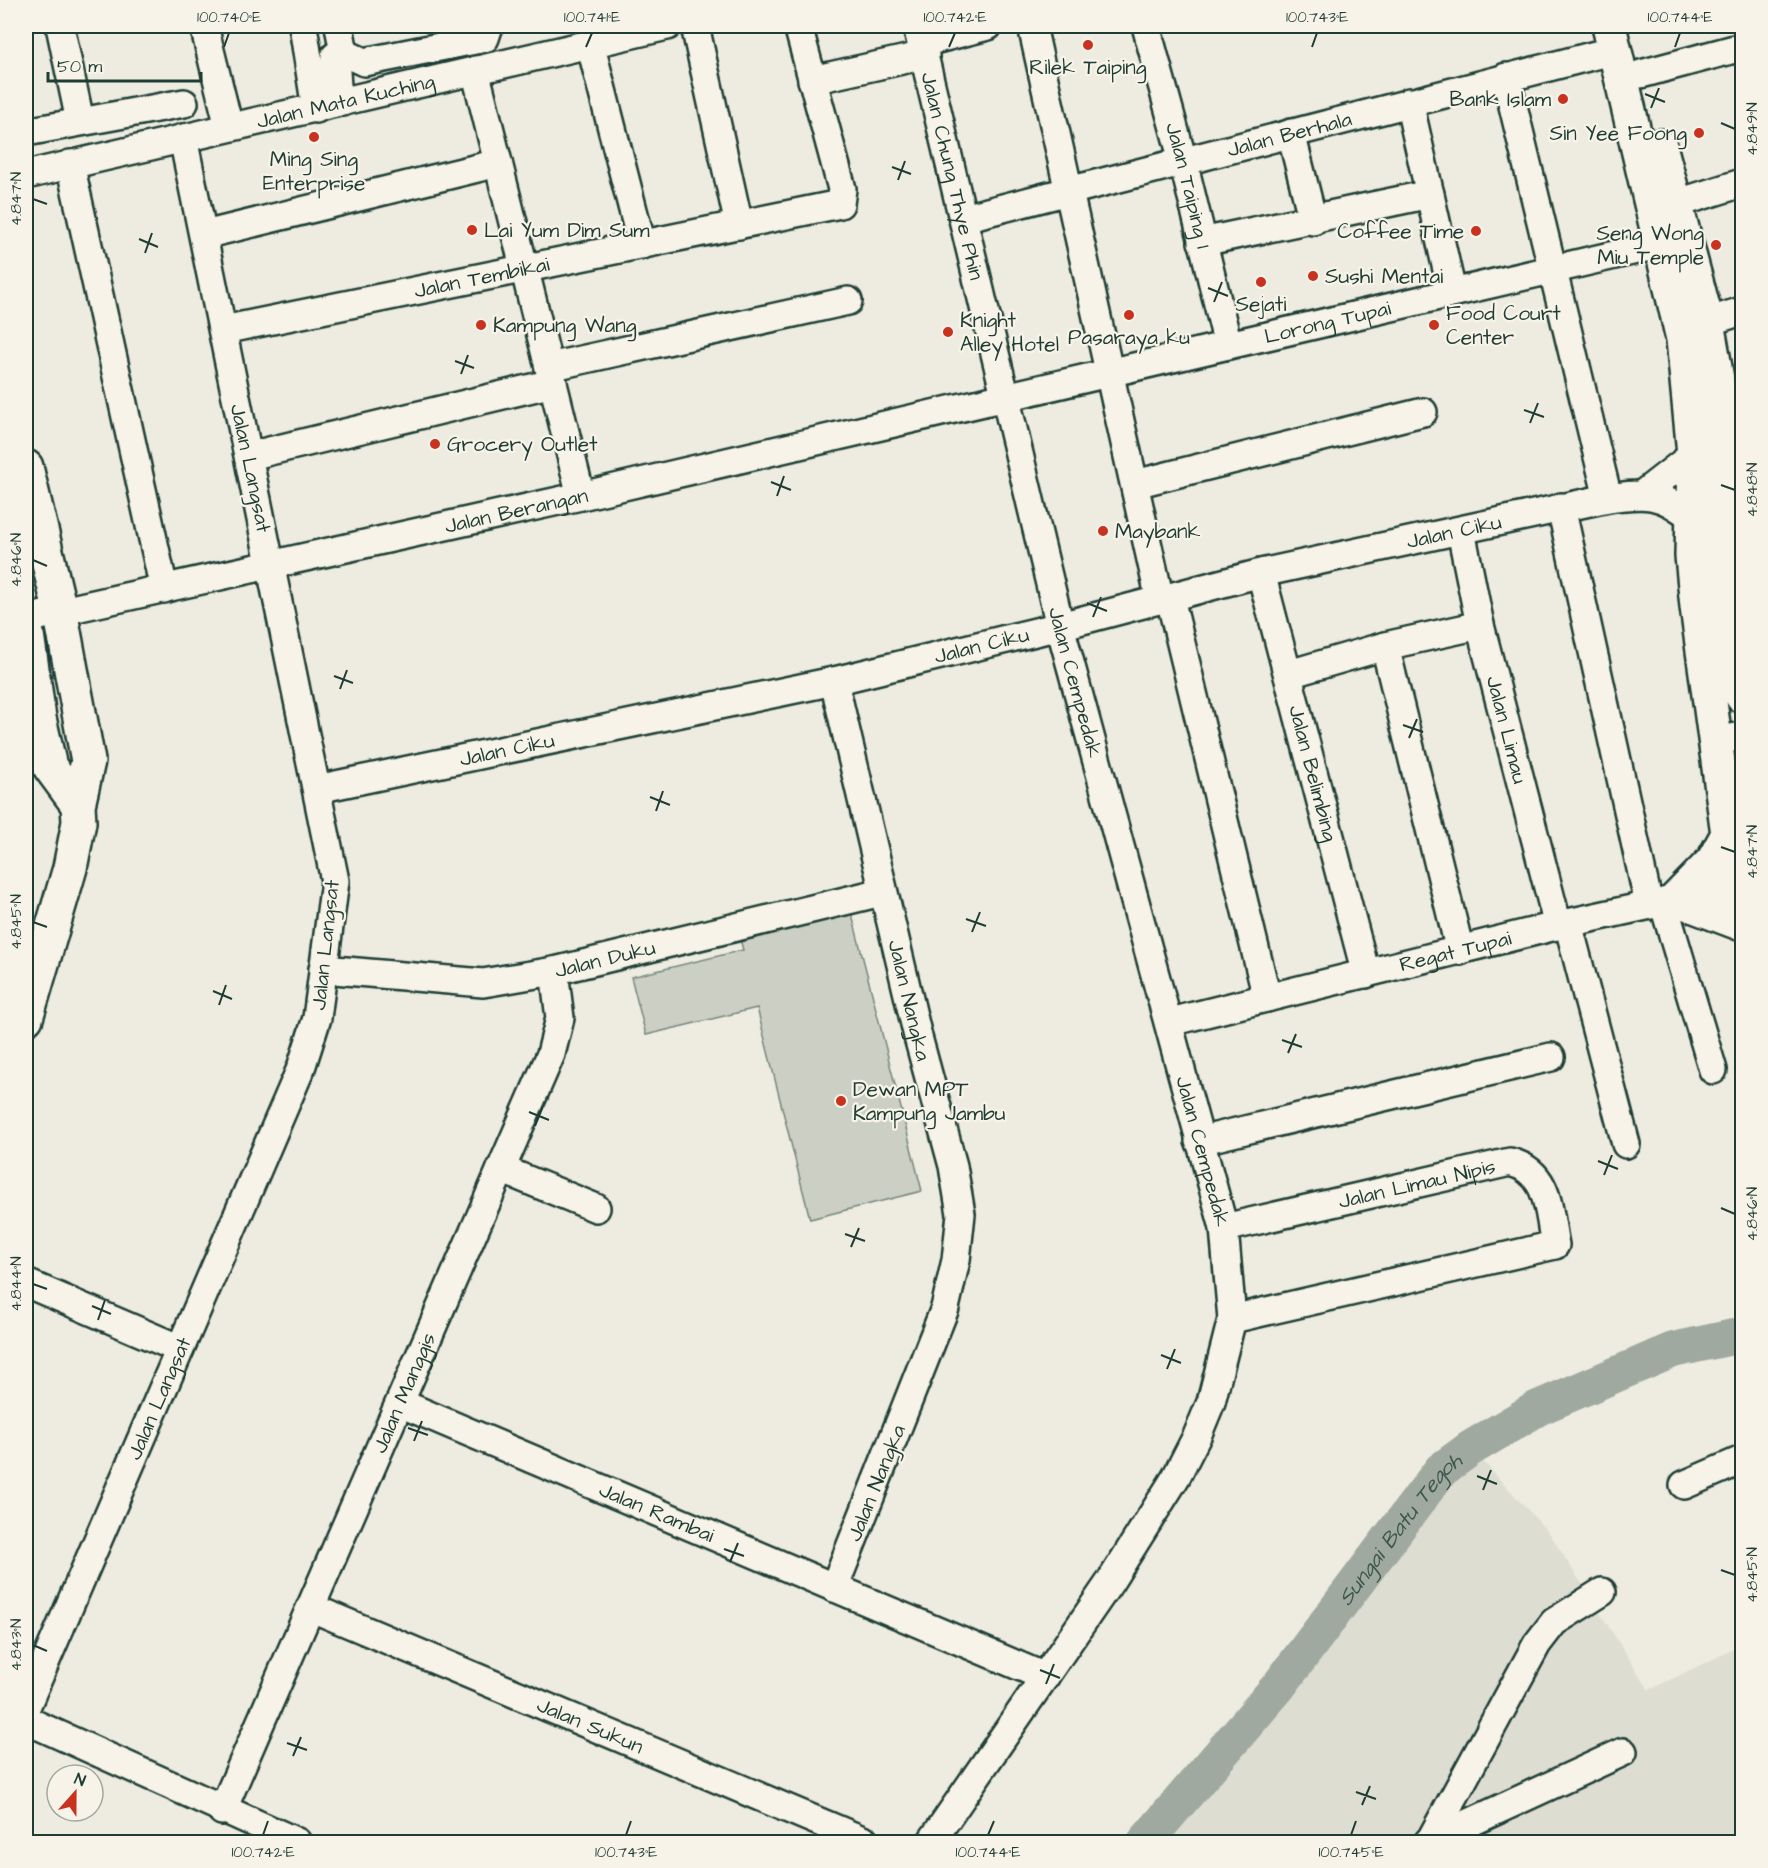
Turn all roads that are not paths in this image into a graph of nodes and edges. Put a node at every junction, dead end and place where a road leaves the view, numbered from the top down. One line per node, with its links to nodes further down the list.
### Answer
1 (60, 26): 25 (street)
2 (204, 26): 26 (street)
3 (303, 26): 24 (street)
4 (339, 26): 16 (street)
5 (489, 26): 16 (street)
6 (667, 26): 14 (street, Jalan Mata Kuching)
7 (695, 26): 40 (street)
8 (798, 26): 20 (street)
9 (988, 26): 13 (street)
10 (1032, 26): 35 (street)
11 (1146, 26): 30 (street, Jalan Taiping 1)
12 (1617, 34): 18 (main road); 19 (street, Jalan Berhala); 43 (main road)
13 (921, 41): 20 (street); 38 (street, Jalan Chung Thye Phin)
14 (590, 43): 17 (street, Jalan Mata Kuching); 44 (street)
15 (1743, 47): 18 (street)
16 (344, 53): 21 (street)
17 (475, 70): 21 (street, Jalan Mata Kuching); 31 (street)
18 (1641, 74): 37 (main road)
19 (1506, 77): 22 (street, Jalan Berhala); 46 (street)
20 (812, 80): 40 (street, Jalan Tembikai)
21 (343, 102): 24 (street, Jalan Mata Kuching)
22 (1409, 102): 28 (street, Jalan Berhala); 36 (street)
23 (184, 103): 25 (street)
24 (316, 108): 26 (street, Jalan Mata Kuching)
25 (80, 121): 27 (street)
26 (229, 127): 29 (street, Jalan Mata Kuching)
27 (26, 132)
28 (1291, 133): 30 (street, Jalan Berhala); 39 (street)
29 (183, 138): 32 (street, Jalan Mata Kuching); 41 (street, Jalan Langsat)
30 (1183, 161): 35 (street, Jalan Berhala); 42 (street, Jalan Taiping 1)
31 (498, 163): 41 (street); 45 (street)
32 (70, 164): 33 (street, Jalan Mata Kuching); 69 (street)
33 (26, 175)
34 (1743, 183): 37 (street)
35 (1069, 191): 38 (street, Jalan Berhala); 53 (street)
36 (1430, 194): 39 (street); 47 (street)
37 (1675, 204): 43 (main road)
38 (964, 218): 55 (street, Jalan Chung Thye Phin)
39 (1313, 220): 42 (street)
40 (739, 225): 44 (street, Jalan Tembikai)
41 (204, 235): 51 (street, Jalan Langsat)
42 (1202, 242): 52 (street, Jalan Taiping 1)
43 (1672, 242): 46 (street, Lorong Tupai); 50 (main road); 57 (main road)
44 (642, 245): 45 (street, Jalan Tembikai)
45 (525, 269): 51 (street, Jalan Tembikai); 54 (street)
46 (1552, 269): 47 (street, Lorong Tupai); 63 (street)
47 (1452, 292): 52 (street, Lorong Tupai)
48 (848, 301): 54 (street)
49 (1743, 311): 50 (street)
50 (1707, 322): 79 (main road)
51 (223, 330): 58 (street, Jalan Langsat)
52 (1228, 345): 53 (street, Lorong Tupai)
53 (1110, 372): 55 (street, Lorong Tupai); 60 (street)
54 (551, 375): 58 (street); 62 (street)
55 (1007, 396): 62 (street, Jalan Berangan); 74 (street, Jalan Cempedak)
56 (1423, 412): 60 (street)
57 (1694, 454): 61 (street); 65 (main road)
58 (249, 456): 67 (street, Jalan Langsat)
59 (26, 467): 71 (main road)
60 (1135, 484): 70 (street)
61 (1644, 493): 63 (street, Jalan Ciku); 65 (street)
62 (581, 496): 67 (street, Jalan Berangan)
63 (1608, 498): 64 (street, Jalan Ciku)
64 (1561, 507): 66 (street, Jalan Ciku); 86 (street)
65 (1692, 517): 80 (main road)
66 (1461, 531): 68 (street, Jalan Ciku); 73 (street, Jalan Limau)
67 (271, 565): 69 (street, Jalan Berangan); 81 (street, Jalan Langsat)
68 (1260, 573): 70 (street, Jalan Ciku); 77 (street, Jalan Belimbing)
69 (164, 589): 71 (street, Jalan Berangan)
70 (1165, 599): 74 (street, Jalan Ciku); 93 (street)
71 (60, 610): 72 (street, Jalan Berangan); 82 (main road)
72 (26, 619)
73 (1480, 625): 76 (street); 88 (street, Jalan Limau)
74 (1060, 626): 78 (street, Jalan Ciku); 95 (street, Jalan Cempedak)
75 (26, 627): 82 (main road)
76 (1385, 646): 77 (street); 89 (street)
77 (1289, 674): 92 (street, Jalan Belimbing)
78 (834, 681): 81 (street, Jalan Ciku); 84 (street, Jalan Nangka)
79 (1743, 696)
80 (1729, 739): 83 (main road)
81 (317, 789): 90 (street, Jalan Langsat)
82 (78, 805): 94 (main road)
83 (1728, 834): 85 (main road); 86 (main road)
84 (882, 892): 91 (street, Jalan Duku); 109 (street, Jalan Nangka)
85 (1740, 894): 86 (street, Regat Tupai)
86 (1662, 902): 87 (main road); 88 (street, Regat Tupai); 97 (street)
87 (1743, 924)
88 (1563, 925): 89 (street, Regat Tupai); 99 (street, Jalan Limau)
89 (1460, 951): 92 (street, Regat Tupai)
90 (323, 969): 91 (street, Jalan Duku); 105 (street, Jalan Langsat)
91 (554, 971): 100 (street, Jalan Manggis)
92 (1366, 974): 93 (street, Regat Tupai)
93 (1267, 998): 95 (street, Regat Tupai)
94 (26, 1018)
95 (1170, 1022): 98 (street, Jalan Cempedak)
96 (1551, 1057): 98 (street)
97 (1713, 1070)
98 (1199, 1141): 102 (street, Jalan Cempedak)
99 (1626, 1144)
100 (501, 1169): 101 (street); 106 (street, Jalan Manggis)
101 (596, 1208)
102 (1224, 1228): 104 (street, Jalan Cempedak); 104 (street, Jalan Limau Nipis)
103 (26, 1283): 105 (street)
104 (1232, 1319): 112 (street, Jalan Cempedak)
105 (180, 1349): 113 (street, Jalan Langsat)
106 (400, 1403): 109 (street, Jalan Rambai); 111 (street, Jalan Manggis)
107 (1743, 1460): 108 (street)
108 (1684, 1485)
109 (834, 1588): 112 (street, Jalan Rambai)
110 (1602, 1592): 120 (street)
111 (312, 1608): 116 (street, Jalan Manggis); 118 (street, Jalan Sukun)
112 (1045, 1677): 119 (street, Jalan Cempedak)
113 (26, 1707)
114 (26, 1720): 116 (street)
115 (1623, 1752): 120 (street)
116 (222, 1810): 117 (street)
117 (297, 1842)
118 (867, 1842)
119 (931, 1842)
120 (1429, 1842)

